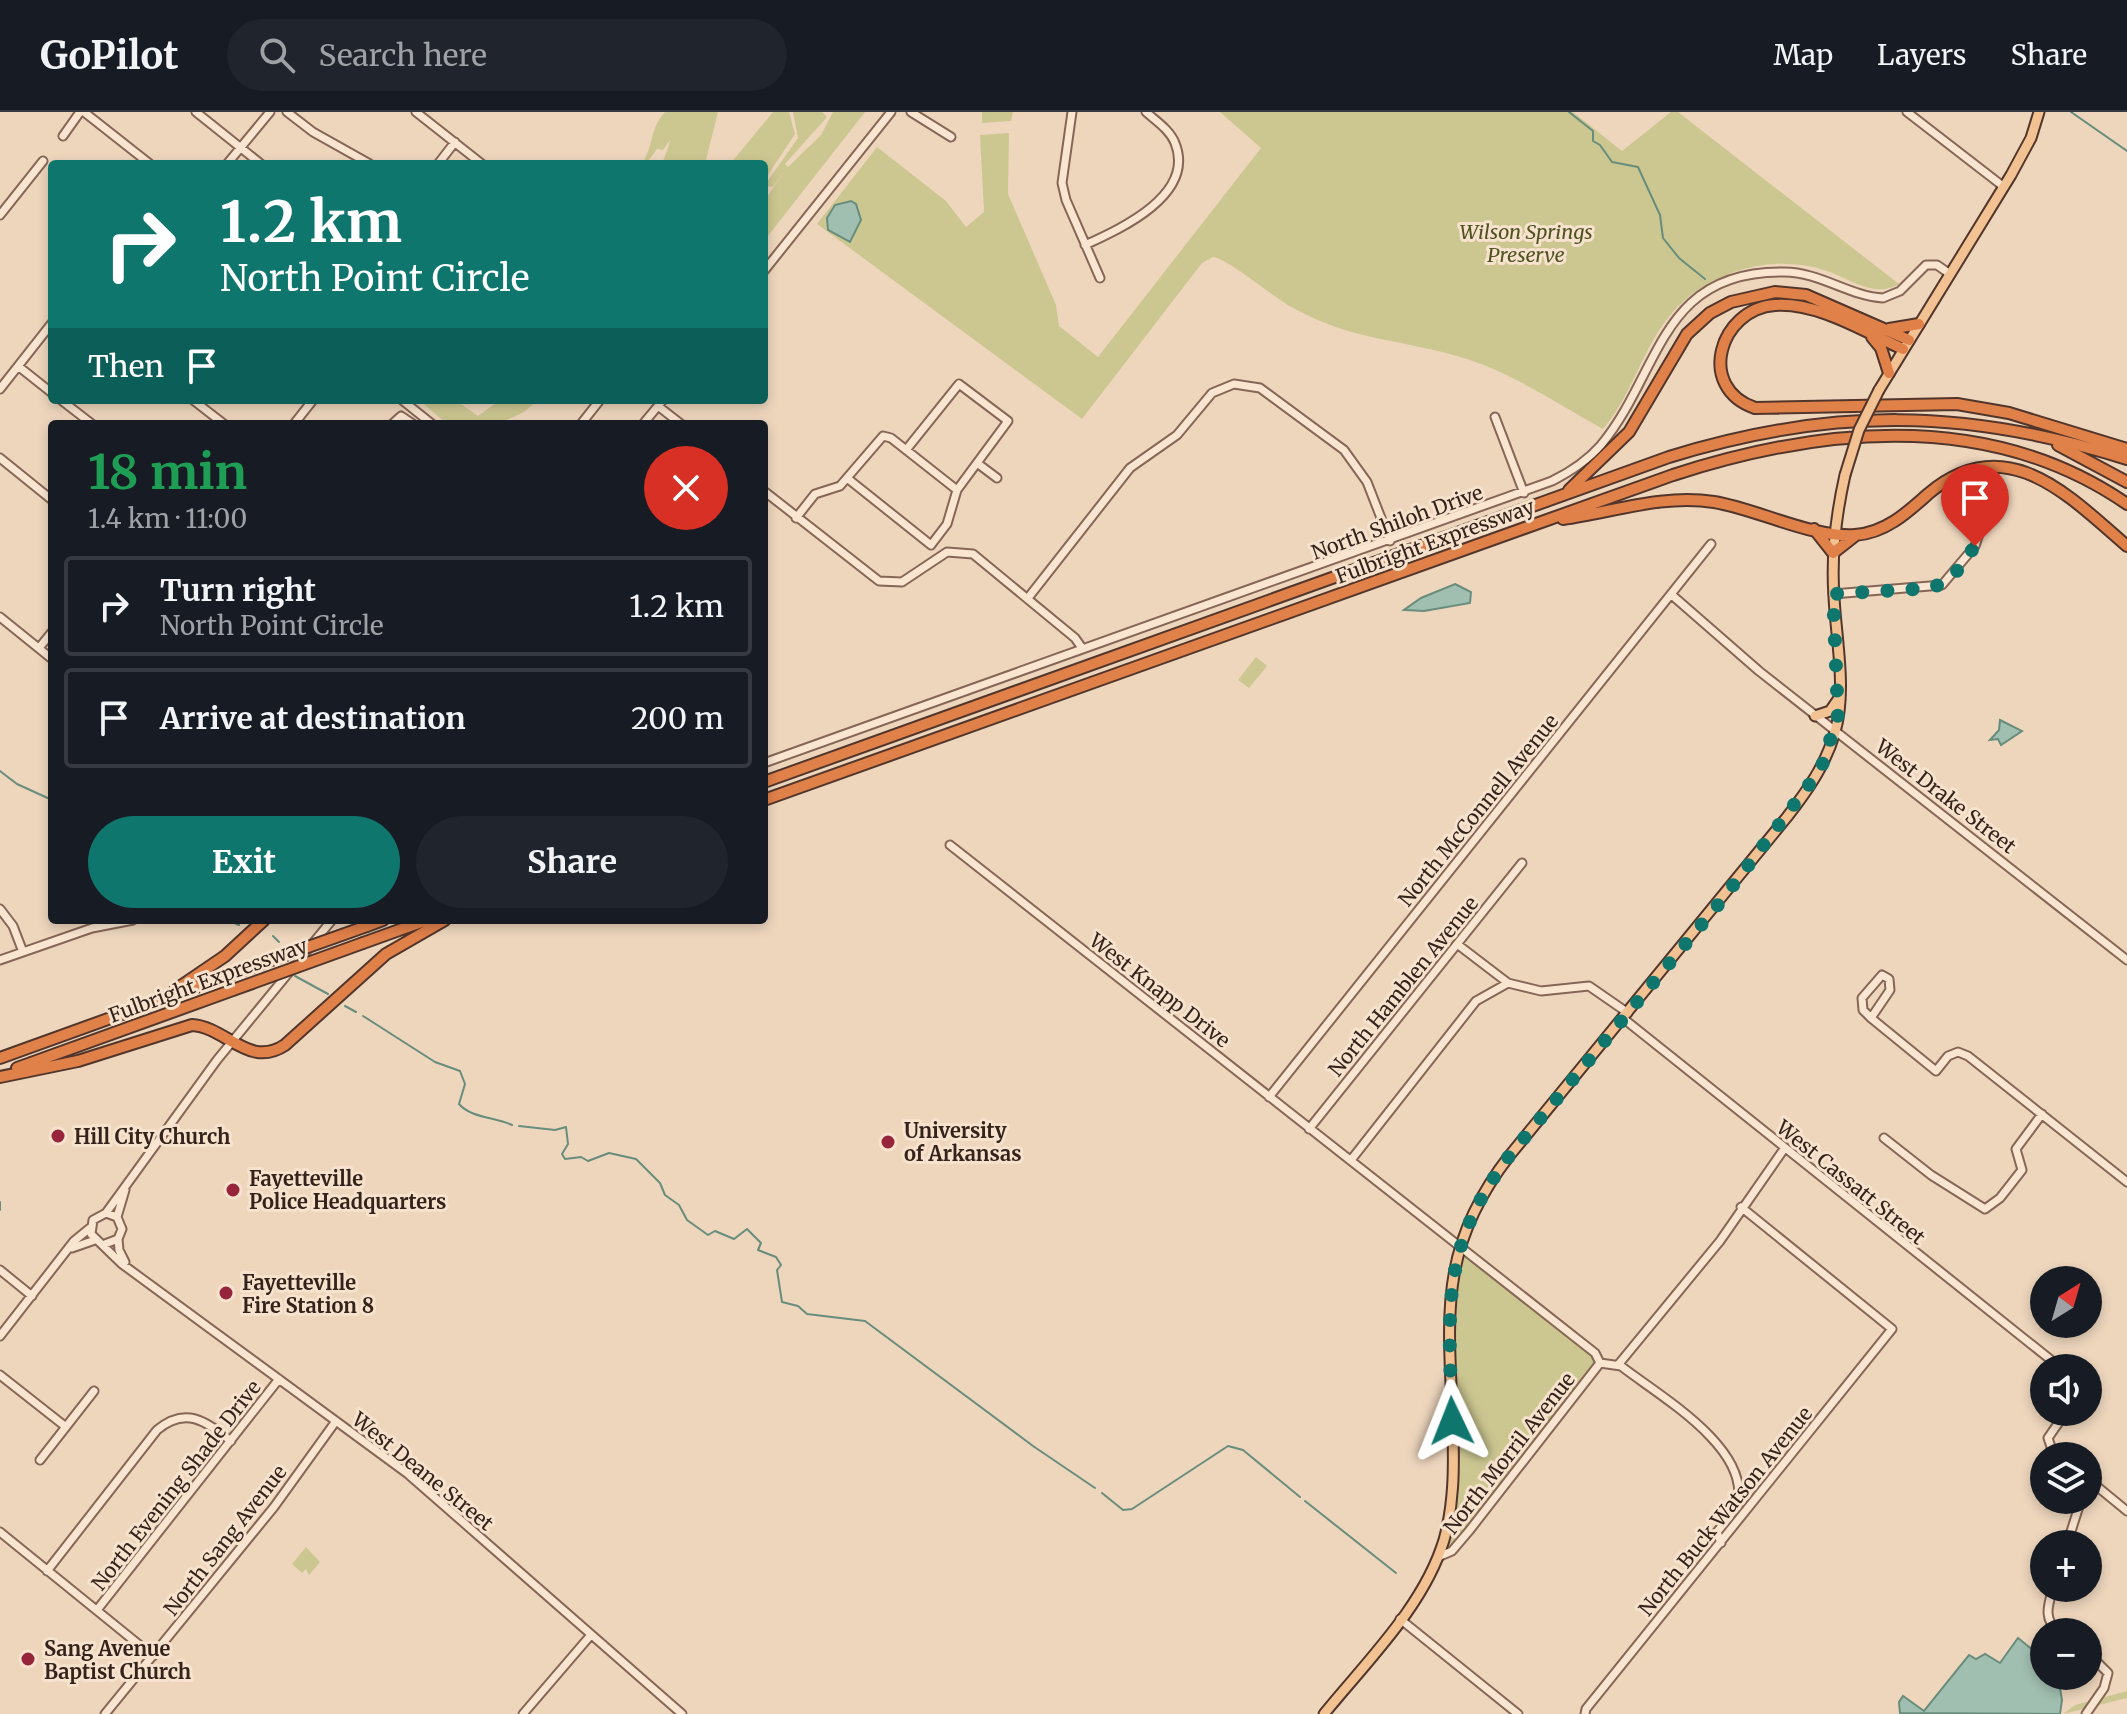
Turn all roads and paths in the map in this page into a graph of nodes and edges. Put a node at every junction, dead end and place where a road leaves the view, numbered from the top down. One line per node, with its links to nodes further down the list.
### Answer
1 (82, 112): 12 (street); 16 (street)
2 (196, 112): 15 (street)
3 (270, 112): 15 (street)
4 (287, 112): 19 (street)
5 (416, 112): 14 (street)
6 (891, 112): 26 (street)
7 (911, 112): 13 (street)
8 (1072, 112): 25 (street)
9 (1146, 112): 25 (street)
10 (1907, 112): 23 (street)
11 (2039, 112): 23 (main road)
12 (63, 136)
13 (951, 137)
14 (455, 142): 20 (street); 21 (street)
15 (240, 148): 17 (street); 18 (street)
16 (145, 160)
17 (230, 160)
18 (256, 160)
19 (363, 160)
20 (441, 160)
21 (477, 160)
22 (43, 161): 24 (street)
23 (2004, 187): 27 (main road)
24 (0, 215)
25 (1085, 245): 28 (street)
26 (768, 266)
27 (1950, 274): 29 (main road); 63 (street, North Shiloh Drive)
28 (1100, 278)
29 (1919, 324): 31 (highway); 33 (main road)
30 (48, 328): 34 (street)
31 (1887, 330): 33 (highway); 65 (highway)
32 (1871, 335): 33 (highway); 35 (highway); 54 (highway)
33 (1906, 345): 35 (main road)
34 (18, 366): 36 (street); 37 (street)
35 (1889, 373): 71 (main road, bridge)
36 (0, 389)
37 (48, 390)
38 (66, 404): 46 (street)
39 (198, 404): 47 (street)
40 (310, 404): 48 (street)
41 (407, 404): 49 (street)
42 (597, 404): 50 (street)
43 (659, 404): 51 (street)
44 (661, 404): 52 (street)
45 (1495, 417): 63 (street)
46 (87, 420)
47 (219, 420)
48 (297, 420)
49 (427, 420)
50 (584, 420)
51 (646, 420)
52 (677, 420)
53 (2037, 437): 57 (highway, Fulbright Expressway); 61 (highway); 65 (highway, Fulbright Expressway)
54 (2127, 449)
55 (906, 450): 58 (street); 59 (street); 62 (street)
56 (0, 458): 66 (street)
57 (2127, 459)
58 (977, 463): 60 (street); 62 (street)
59 (847, 478): 62 (street); 68 (street)
60 (997, 478)
61 (2127, 482)
62 (957, 490)
63 (1524, 493): 74 (street, North Shiloh Drive)
64 (768, 494): 68 (street)
65 (1565, 494): 90 (highway, Fulbright Expressway)
66 (48, 497)
67 (2127, 504): 69 (highway, Fulbright Expressway)
68 (796, 518): 80 (street)
69 (1541, 522): 70 (highway); 91 (highway, Fulbright Expressway)
70 (1814, 529): 71 (highway); 77 (highway)
71 (1834, 533): 73 (highway); 77 (main road)
72 (1979, 534): 78 (street)
73 (1856, 535): 76 (highway); 77 (highway)
74 (1390, 541): 80 (street); 84 (street, North Shiloh Drive)
75 (1711, 544): 79 (street, North McConnell Avenue)
76 (2127, 546)
77 (1833, 553): 78 (main road)
78 (1833, 594): 86 (main road)
79 (1673, 596): 87 (street, West Drake Street); 112 (street, North McConnell Avenue)
80 (1028, 598): 84 (street)
81 (0, 617): 83 (street)
82 (48, 637): 83 (street)
83 (39, 648): 85 (street)
84 (1082, 648): 89 (street, North Shiloh Drive)
85 (48, 656)
86 (1839, 698): 87 (main road); 88 (main road)
87 (1815, 716): 88 (street, West Drake Street)
88 (1836, 731): 104 (street, West Drake Street); 107 (main road)
89 (768, 762)
90 (768, 781)
91 (768, 799)
92 (950, 845): 112 (street, West Knapp Drive)
93 (1522, 863): 101 (street, North Hamblen Avenue)
94 (0, 909): 102 (street)
95 (112, 924): 102 (street)
96 (259, 924): 106 (highway)
97 (329, 924): 109 (street)
98 (372, 924): 106 (highway, Fulbright Expressway, bridge)
99 (416, 924): 111 (highway, Fulbright Expressway, bridge)
100 (438, 924): 109 (highway)
101 (1457, 944): 105 (street); 114 (street, North Hamblen Avenue)
102 (23, 952): 103 (street)
103 (0, 960)
104 (2127, 960)
105 (1508, 983): 107 (street, West Cassatt Street); 117 (street)
106 (154, 1003): 110 (highway, Fulbright Expressway)
107 (1626, 1016): 116 (street, West Cassatt Street); 127 (main road)
108 (1871, 1018): 108 (street); 113 (street)
109 (231, 1043): 111 (highway); 119 (street)
110 (0, 1058)
111 (0, 1076)
112 (1269, 1097): 114 (street, West Knapp Drive)
113 (2042, 1114): 115 (street); 118 (street)
114 (1309, 1129): 117 (street, West Knapp Drive)
115 (1884, 1138)
116 (1784, 1149): 120 (street); 133 (street, West Cassatt Street)
117 (1351, 1160): 127 (street, West Knapp Drive)
118 (2127, 1182)
119 (126, 1184): 121 (street); 122 (street)
120 (1741, 1207): 135 (street); 146 (street, North Buck Watson Avenue)
121 (106, 1213): 122 (street); 123 (street)
122 (117, 1217): 124 (street)
123 (90, 1228): 125 (street); 128 (street)
124 (118, 1239): 126 (street); 130 (street)
125 (95, 1240): 126 (street); 128 (street)
126 (105, 1244): 130 (street, West Deane Street)
127 (1460, 1244): 134 (street, West Knapp Drive); 147 (main road)
128 (70, 1248): 131 (street)
129 (0, 1270): 131 (street)
130 (131, 1271): 137 (street, West Deane Street)
131 (32, 1296): 132 (street)
132 (0, 1336)
133 (2043, 1354)
134 (1600, 1363): 135 (street); 147 (street, North Morril Avenue)
135 (1618, 1365): 146 (street)
136 (0, 1375): 140 (street)
137 (279, 1379): 139 (street, West Deane Street); 141 (street, North Evening Shade Drive)
138 (94, 1391): 140 (street)
139 (336, 1421): 151 (street, West Deane Street); 152 (street, North Sang Avenue)
140 (66, 1427): 142 (street)
141 (231, 1441): 148 (street); 149 (street, North Evening Shade Drive)
142 (40, 1460)
143 (2102, 1490): 144 (street)
144 (2127, 1511)
145 (0, 1532): 148 (street)
146 (1721, 1543): 159 (street, North Buck Watson Avenue)
147 (1438, 1557): 150 (main road)
148 (47, 1571): 149 (street)
149 (97, 1610): 152 (street)
150 (1400, 1619): 157 (main road); 158 (street)
151 (590, 1636): 155 (street); 156 (street, West Deane Street)
152 (153, 1656): 154 (street, North Sang Avenue)
153 (2102, 1664): 160 (street)
154 (105, 1714)
155 (523, 1714)
156 (682, 1714)
157 (1324, 1714)
158 (1518, 1714)
159 (1585, 1714)
160 (2086, 1714)

